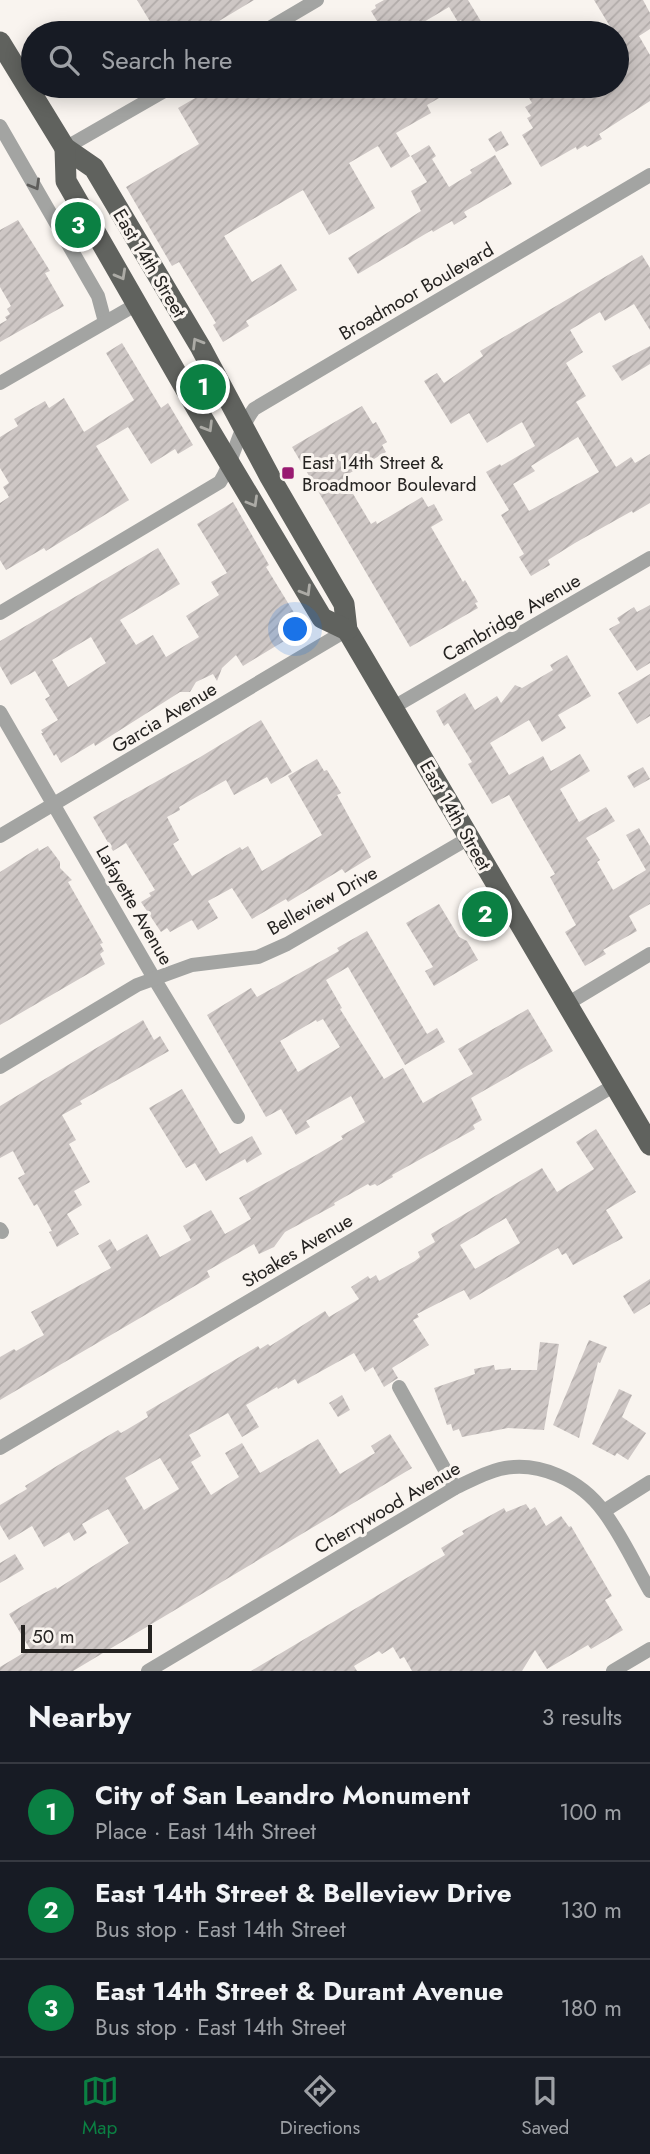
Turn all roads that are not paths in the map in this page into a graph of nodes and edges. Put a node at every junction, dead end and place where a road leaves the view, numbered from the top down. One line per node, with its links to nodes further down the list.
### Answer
1 (317, 0): 2 (street)
2 (281, 21)
3 (0, 42): 4 (main road)
4 (21, 76)
5 (34, 98): 8 (main road)
6 (152, 98): 8 (street)
7 (0, 126): 11 (street, one-way to 11)
8 (65, 148): 10 (main road, East 14th Street, one-way to 10); 13 (main road, East 14th Street, one-way to 8)
9 (650, 175): 13 (street, Broadmoor Boulevard)
10 (137, 304): 11 (street); 14 (main road, East 14th Street, one-way to 14)
11 (105, 322): 12 (street)
12 (0, 383)
13 (242, 424): 14 (street); 17 (main road, East 14th Street)
14 (231, 464): 16 (street); 17 (main road, East 14th Street, one-way to 17)
15 (650, 558): 18 (street, Cambridge Avenue)
16 (0, 613)
17 (348, 630): 18 (main road, East 14th Street); 20 (street, Garcia Avenue)
18 (392, 708): 22 (main road, East 14th Street)
19 (0, 712): 20 (street, Lafayette Avenue)
20 (55, 804): 21 (street, Garcia Avenue); 24 (street, Lafayette Avenue)
21 (0, 836)
22 (469, 838): 24 (street, Belleview Drive); 25 (main road, East 14th Street)
23 (650, 954): 25 (street)
24 (155, 980): 26 (street, Belleview Drive); 28 (street, Lafayette Avenue)
25 (568, 1004): 27 (main road, East 14th Street)
26 (0, 1067)
27 (615, 1085): 29 (main road, East 14th Street); 31 (street, Stoakes Avenue)
28 (238, 1117)
29 (650, 1144)
30 (399, 1387): 33 (street)
31 (0, 1448)
32 (650, 1482): 34 (street)
33 (455, 1488): 34 (street, Cherrywood Avenue); 37 (street, Cherrywood Avenue)
34 (604, 1511): 35 (street)
35 (650, 1591)
36 (650, 1649): 38 (street)
37 (148, 1671)
38 (614, 1671)

